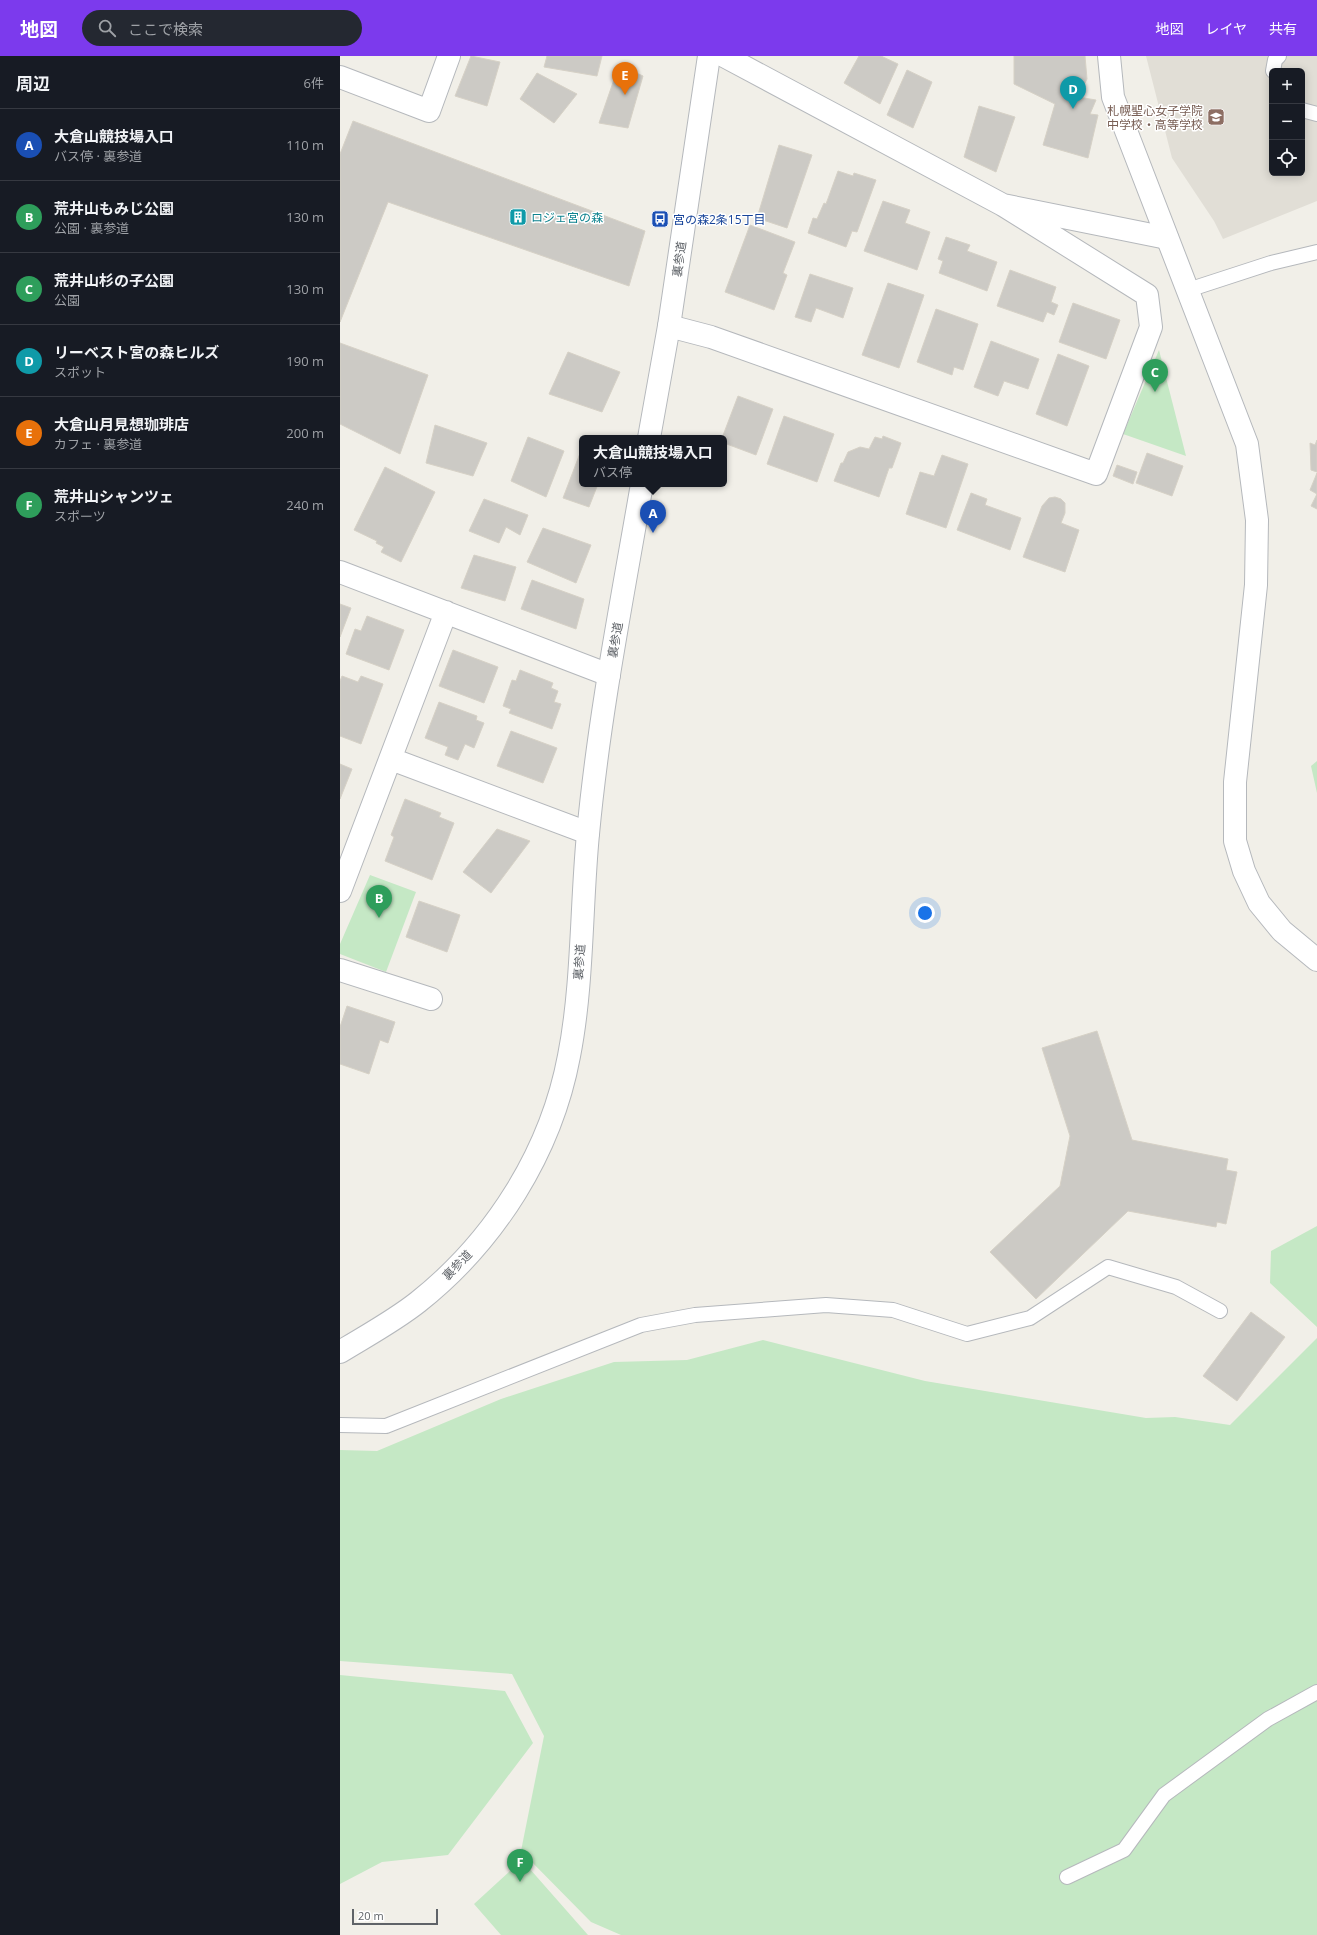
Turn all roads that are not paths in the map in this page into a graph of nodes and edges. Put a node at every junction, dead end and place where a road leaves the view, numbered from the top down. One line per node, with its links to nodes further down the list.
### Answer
1 (450, 56): 7 (street)
2 (709, 56): 14 (street, 裏参道)
3 (724, 56): 10 (street)
4 (1109, 56): 11 (street)
5 (1279, 56): 6 (lane)
6 (1274, 68)
7 (340, 77)
8 (1305, 111): 9 (lane)
9 (1317, 114)
10 (1003, 205): 11 (street); 14 (street)
11 (1167, 238): 13 (street)
12 (1317, 252): 13 (lane)
13 (1188, 290): 23 (street)
14 (669, 326): 15 (street, 裏参道)
15 (651, 435)
16 (641, 487): 19 (street, 裏参道)
17 (340, 572): 18 (street)
18 (446, 612): 19 (street); 20 (street)
19 (609, 675): 21 (street, 裏参道)
20 (391, 759): 21 (street); 22 (street)
21 (588, 833): 27 (street, 裏参道)
22 (340, 891)
23 (1317, 960)
24 (340, 970): 25 (street)
25 (431, 999)
26 (1220, 1311): 28 (lane)
27 (340, 1352)
28 (340, 1425)
29 (1317, 1692): 30 (lane)
30 (1067, 1877)

